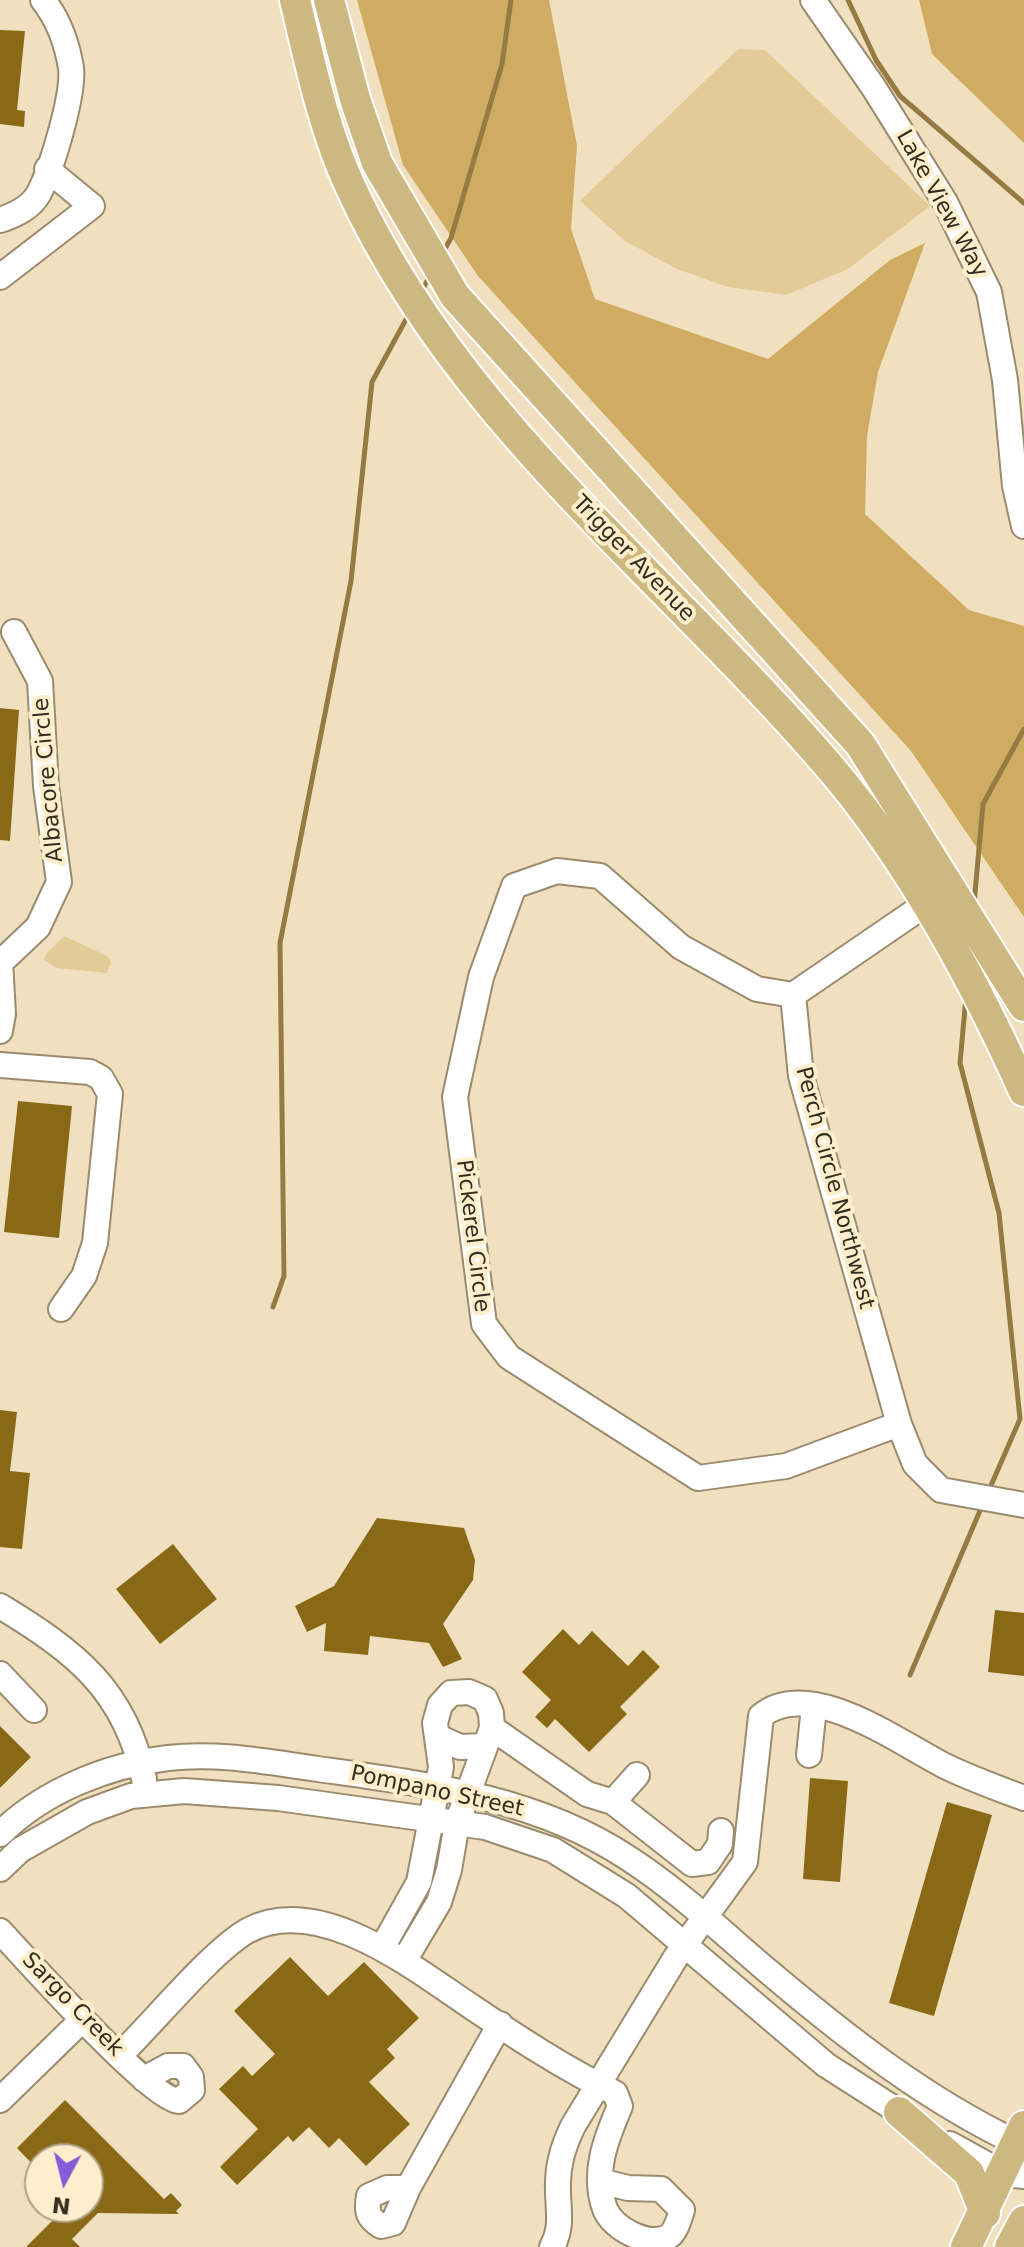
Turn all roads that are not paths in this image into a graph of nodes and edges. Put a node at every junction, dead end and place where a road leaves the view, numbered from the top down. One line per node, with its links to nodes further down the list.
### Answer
1 (43, 0): 5 (street)
2 (295, 0): 11 (main road, Trigger Avenue)
3 (329, 0): 10 (main road, Trigger Avenue)
4 (813, 0): 8 (street, Lake View Way)
5 (47, 169): 6 (street); 7 (street)
6 (0, 220)
7 (0, 277)
8 (1024, 526)
9 (14, 632): 12 (street, Albacore Circle)
10 (950, 887): 11 (street); 14 (main road, Trigger Avenue)
11 (925, 905): 13 (street); 17 (main road, Trigger Avenue)
12 (0, 962): 15 (street, Albacore Circle)
13 (793, 995): 19 (street, Perch Circle Northwest); 19 (street, Pickerel Circle)
14 (1024, 1006)
15 (0, 1031)
16 (0, 1065): 18 (street)
17 (1024, 1091)
18 (61, 1309)
19 (899, 1424): 20 (street)
20 (1024, 1505)
21 (0, 1606): 28 (street)
22 (0, 1674): 24 (street)
23 (814, 1707): 27 (street); 33 (street); 40 (street)
24 (34, 1710)
25 (438, 1737): 26 (street); 26 (street); 30 (street)
26 (488, 1737): 31 (street); 34 (street)
27 (809, 1755)
28 (141, 1763): 30 (street, Pompano Street); 32 (street); 38 (street, Pompano Street)
29 (637, 1775): 34 (street)
30 (436, 1788): 31 (street, Pompano Street); 35 (street)
31 (468, 1794): 36 (street); 40 (street, Pompano Street)
32 (147, 1795): 35 (street, Pompano Street); 39 (street, Pompano Street)
33 (1024, 1798)
34 (613, 1802): 37 (street)
35 (429, 1818): 36 (street, Pompano Street); 43 (street)
36 (457, 1823): 42 (street, Pompano Street); 44 (street)
37 (721, 1831)
38 (0, 1834)
39 (0, 1869)
40 (705, 1916): 42 (street); 52 (street, Pompano Street)
41 (0, 1931): 45 (street, Sargo Creek)
42 (685, 1947): 49 (street); 51 (street, Pompano Street)
43 (382, 1948): 44 (street); 47 (street)
44 (404, 1961): 46 (street)
45 (82, 2020): 47 (street, Sargo Creek); 50 (street)
46 (500, 2024): 49 (street); 54 (street)
47 (120, 2055): 48 (street, Sargo Creek)
48 (144, 2079)
49 (598, 2085): 53 (street); 57 (street)
50 (0, 2100)
51 (899, 2112): 52 (street, Pompano Street); 55 (main road)
52 (1019, 2154): 55 (main road)
53 (600, 2181)
54 (408, 2188)
55 (985, 2213): 58 (main road)
56 (1024, 2221): 59 (main road)
57 (552, 2247)
58 (966, 2247)
59 (1010, 2247)

